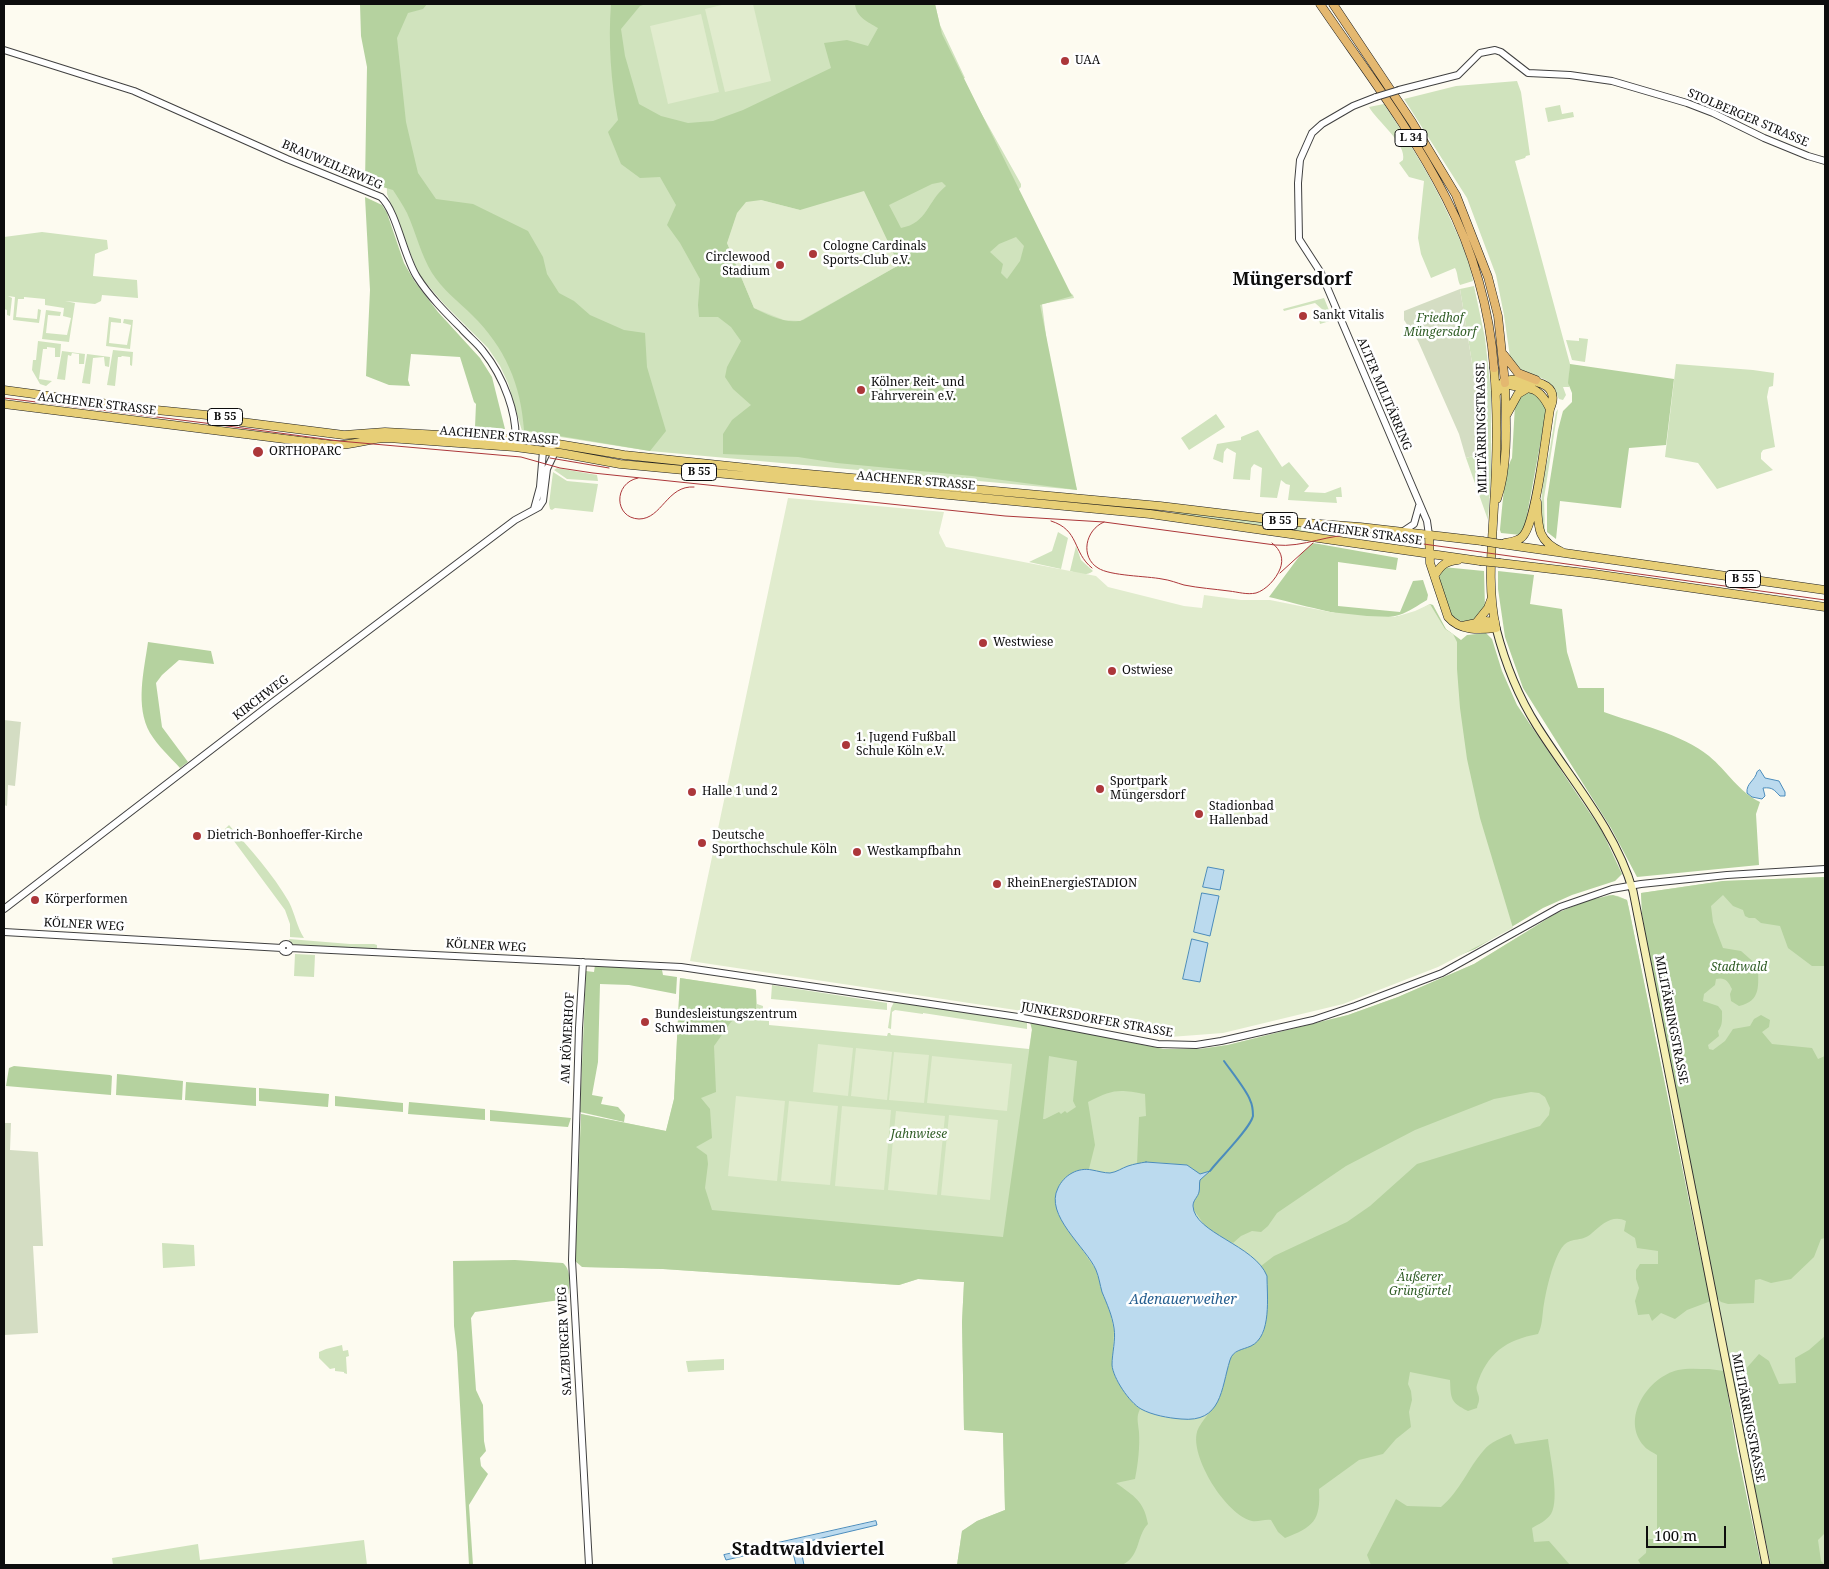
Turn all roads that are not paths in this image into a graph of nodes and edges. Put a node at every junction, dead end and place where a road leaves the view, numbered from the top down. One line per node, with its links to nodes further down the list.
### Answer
1 (1320, 4): 7 (highway, MILITÄRRINGSTRASSE / L 34)
2 (1333, 4): 6 (highway, MILITÄRRINGSTRASSE / L 34)
3 (4, 50): 19 (street, BRAUWEILERWEG)
4 (1825, 161): 5 (street, STOLBERGER STRASSE, bridge)
5 (1299, 239): 24 (street, ALTER MILITÄRRING)
6 (1503, 353): 8 (highway); 9 (highway, MILITÄRRINGSTRASSE / L 34)
7 (1494, 368): 9 (main road); 12 (main road, MILITÄRRINGSTRASSE / L 34)
8 (1536, 380): 9 (main road); 14 (main road)
9 (1505, 383): 10 (main road); 12 (main road); 16 (main road, MILITÄRRINGSTRASSE / L 34)
10 (1528, 388): 14 (main road); 16 (main road)
11 (4, 390): 15 (main road, AACHENER STRASSE / B 55)
12 (1496, 394): 25 (main road, MILITÄRRINGSTRASSE / L 34)
13 (4, 404): 17 (main road, AACHENER STRASSE / B 55)
14 (1550, 409): 23 (main road)
15 (196, 413): 17 (main road); 19 (main road, AACHENER STRASSE / B 55)
16 (1506, 416): 25 (main road, MILITÄRRINGSTRASSE / L 34)
17 (190, 426): 19 (main road, AACHENER STRASSE / B 55)
18 (534, 440): 19 (main road, AACHENER STRASSE / B 55); 20 (main road, AACHENER STRASSE / B 55); 21 (street, KIRCHWEG)
19 (515, 443): 21 (main road, AACHENER STRASSE / B 55)
20 (556, 448): 21 (main road, AACHENER STRASSE / B 55); 22 (street, KIRCHWEG); 27 (main road, AACHENER STRASSE / B 55); 30 (main road, AACHENER STRASSE / B 55)
21 (543, 451): 22 (street, KIRCHWEG); 26 (street)
22 (547, 469): 26 (street, KIRCHWEG)
23 (1537, 493): 29 (main road); 31 (main road)
24 (1419, 506): 27 (street); 28 (street, ALTER MILITÄRRING)
25 (1494, 508): 35 (main road, MILITÄRRINGSTRASSE / L 34)
26 (534, 509): 42 (street, KIRCHWEG)
27 (1400, 532): 28 (main road, AACHENER STRASSE / B 55)
28 (1429, 535): 29 (main road, AACHENER STRASSE / B 55, bridge); 30 (main road)
29 (1501, 544): 31 (main road, AACHENER STRASSE / B 55)
30 (1429, 554): 32 (main road, AACHENER STRASSE / B 55); 33 (main road)
31 (1571, 555): 34 (main road, AACHENER STRASSE / B 55)
32 (1470, 560): 33 (main road, B 55); 36 (main road, AACHENER STRASSE / B 55, bridge)
33 (1435, 575): 39 (main road)
34 (1825, 590)
35 (1491, 600): 37 (main road); 38 (main road, MILITÄRRINGSTRASSE / L 34)
36 (1825, 607)
37 (1476, 622): 38 (main road); 39 (main road)
38 (1495, 625): 39 (main road); 41 (main road, MILITÄRRINGSTRASSE / L 34)
39 (1462, 626)
40 (1825, 869): 41 (street, JUNKERSDORFER STRASSE)
41 (1631, 885): 45 (street, JUNKERSDORFER STRASSE); 48 (main road, MILITÄRRINGSTRASSE / L 34)
42 (4, 909)
43 (4, 932): 44 (street, KÖLNER WEG)
44 (584, 962): 45 (street, KÖLNER WEG); 46 (street, AM RÖMERHOF)
45 (681, 967)
46 (576, 1115): 47 (street, SALZBURGER WEG)
47 (589, 1565)
48 (1766, 1565)

